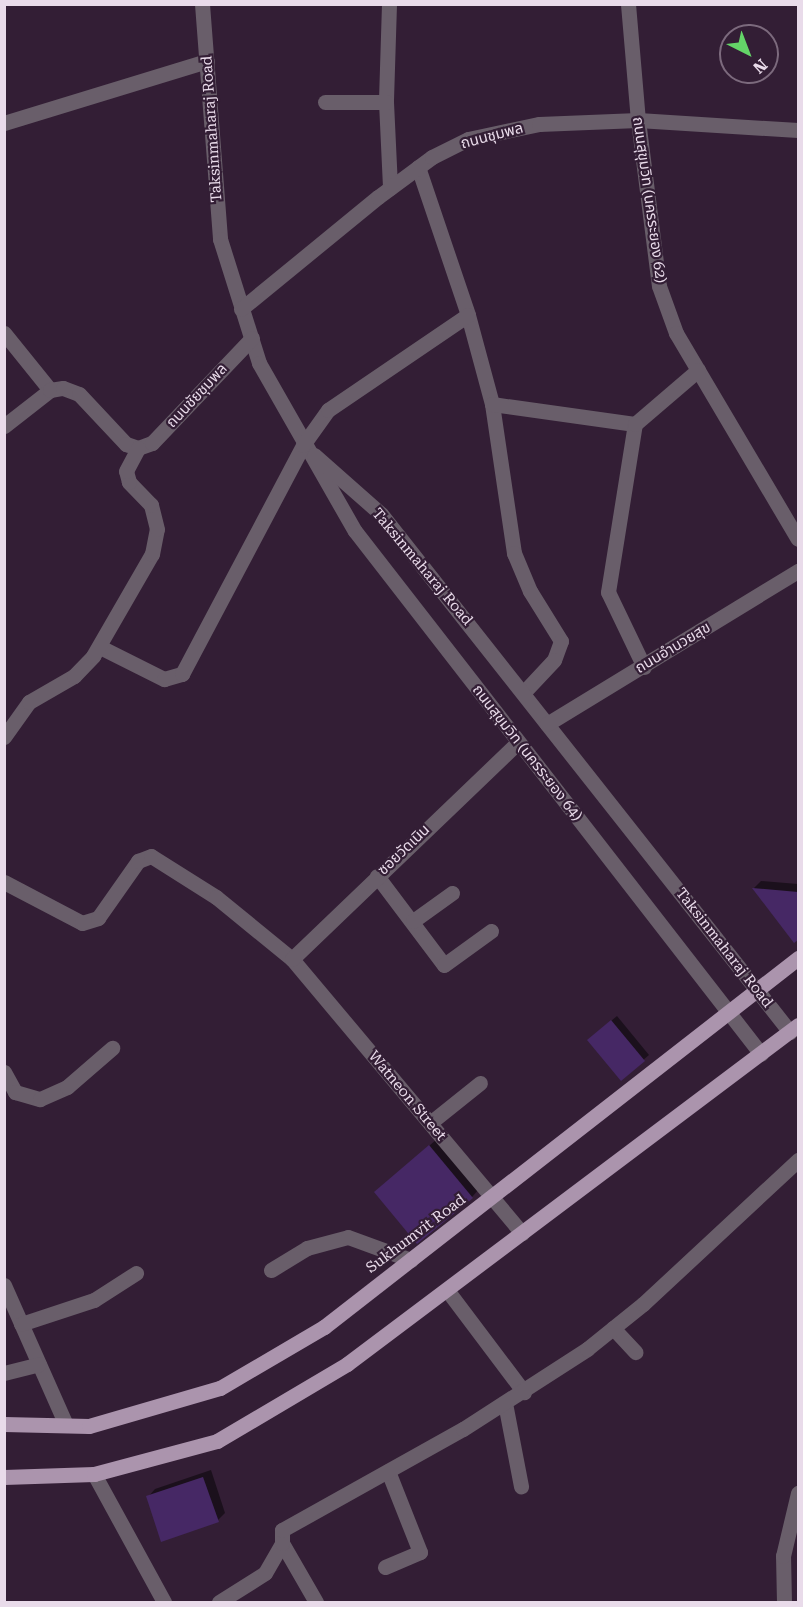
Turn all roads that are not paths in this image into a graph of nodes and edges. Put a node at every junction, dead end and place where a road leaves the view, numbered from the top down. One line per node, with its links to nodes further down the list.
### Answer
1 (202, 4): 4 (street, Taksinmaharaj Road)
2 (389, 4): 6 (street)
3 (628, 4): 7 (street, ถนนสุขุมวิท (นครระยอง 62))
4 (207, 61): 8 (street); 12 (street, Taksinmaharaj Road)
5 (325, 102): 6 (street)
6 (386, 102): 11 (street)
7 (638, 120): 9 (street, ถนนชุมพล); 10 (street, ถนนชุมพล); 16 (street, ถนนสุขุมวิท (นครระยอง 62))
8 (4, 123)
9 (798, 130)
10 (418, 167): 11 (street, ถนนชุมพล); 13 (street)
11 (390, 188): 12 (street, ถนนชุมพล)
12 (241, 309): 15 (street, Taksinmaharaj Road)
13 (468, 315): 18 (street); 21 (street)
14 (4, 333): 17 (street)
15 (252, 338): 21 (street, Taksinmaharaj Road); 22 (street, ถนนชัยชุมพล)
16 (698, 370): 19 (street); 23 (street, ถนนสุขุมวิท (นครระยอง 62))
17 (50, 390): 20 (street); 22 (street)
18 (492, 404): 19 (street); 27 (street)
19 (635, 424): 26 (street)
20 (4, 426)
21 (303, 445): 25 (street); 27 (street, Taksinmaharaj Road); 30 (street, ถนนสุขุมวิท (นครระยอง 64))
22 (138, 448): 25 (street)
23 (798, 539)
24 (798, 571): 26 (street, ถนนอำนวยสุข)
25 (100, 647): 29 (street)
26 (644, 667): 28 (street, ถนนอำนวยสุข)
27 (523, 693): 28 (street, Taksinmaharaj Road)
28 (547, 724): 38 (street, Taksinmaharaj Road)
29 (6, 728)
30 (518, 742): 31 (street, ซอยวัดเนิน); 39 (street, ถนนสุขุมวิท (นครระยอง 64))
31 (377, 876): 34 (street); 37 (street, ซอยวัดเนิน)
32 (7, 889): 37 (street, Watneon Street)
33 (452, 893): 34 (street)
34 (413, 921): 35 (street)
35 (490, 931)
36 (798, 958): 38 (main road, Sukhumvit Road)
37 (292, 959): 45 (street, Watneon Street)
38 (757, 990): 39 (main road, Sukhumvit Road); 40 (street, Taksinmaharaj Road)
39 (729, 1013): 42 (street, ถนนสุขุมวิท (นครระยอง 64)); 47 (main road, Sukhumvit Road)
40 (794, 1028): 42 (main road)
41 (112, 1048): 43 (street)
42 (761, 1054): 48 (main road)
43 (4, 1072)
44 (480, 1083): 45 (street)
45 (430, 1123): 47 (street, Watneon Street)
46 (798, 1160): 55 (street)
47 (493, 1198): 48 (street, Watneon Street); 49 (main road, Sukhumvit Road)
48 (522, 1233): 53 (main road)
49 (411, 1260): 50 (street); 62 (main road, Sukhumvit Road)
50 (271, 1270)
51 (136, 1273): 54 (street)
52 (4, 1285): 54 (street)
53 (447, 1290): 59 (street); 64 (main road)
54 (21, 1324): 57 (street)
55 (613, 1328): 56 (street); 59 (street)
56 (635, 1352)
57 (39, 1364): 58 (street); 62 (street)
58 (4, 1373)
59 (524, 1392): 60 (street)
60 (505, 1403): 63 (street); 66 (street)
61 (4, 1424): 62 (main road, Sukhumvit Road)
62 (66, 1425)
63 (388, 1471): 68 (street); 69 (street)
64 (94, 1474): 65 (main road); 70 (street)
65 (4, 1477)
66 (521, 1486)
67 (798, 1493): 73 (street)
68 (282, 1544): 71 (street); 72 (street)
69 (385, 1567)
70 (164, 1602)
71 (219, 1602)
72 (316, 1602)
73 (784, 1602)

